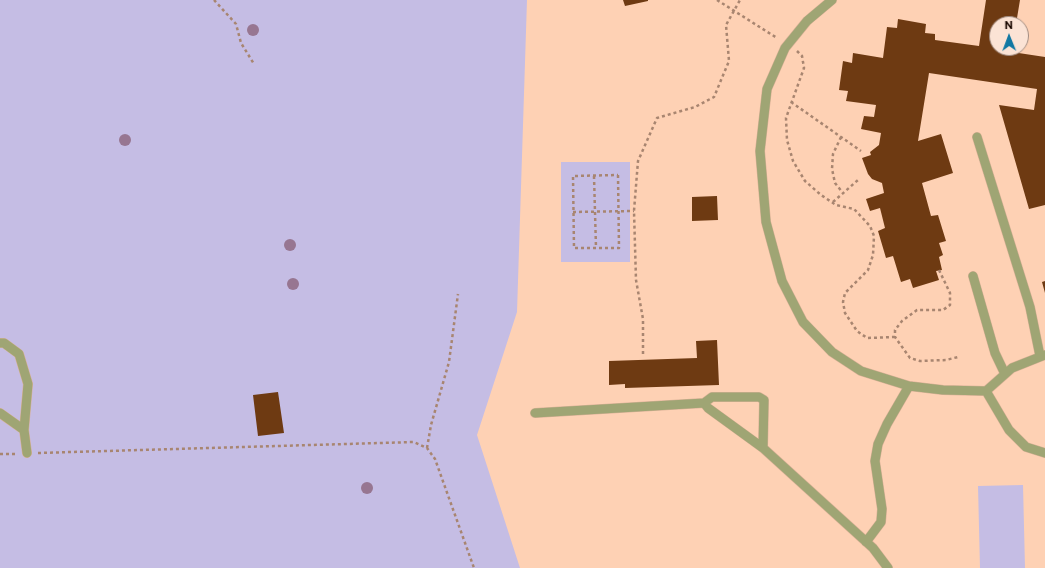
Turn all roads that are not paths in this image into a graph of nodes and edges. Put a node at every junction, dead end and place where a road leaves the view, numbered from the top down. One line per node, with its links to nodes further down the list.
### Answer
1 (832, 0): 7 (lane)
2 (978, 137): 5 (lane)
3 (972, 276): 6 (lane)
4 (0, 343): 12 (lane)
5 (1042, 355): 6 (lane)
6 (1005, 374): 8 (lane)
7 (910, 386): 8 (lane); 16 (lane)
8 (986, 391): 15 (lane)
9 (704, 403): 11 (lane); 13 (lane); 13 (lane)
10 (0, 413): 12 (lane)
11 (535, 413)
12 (24, 430): 14 (lane)
13 (763, 448): 16 (lane)
14 (27, 453)
15 (1045, 453)
16 (866, 542): 17 (lane)
17 (888, 568)

